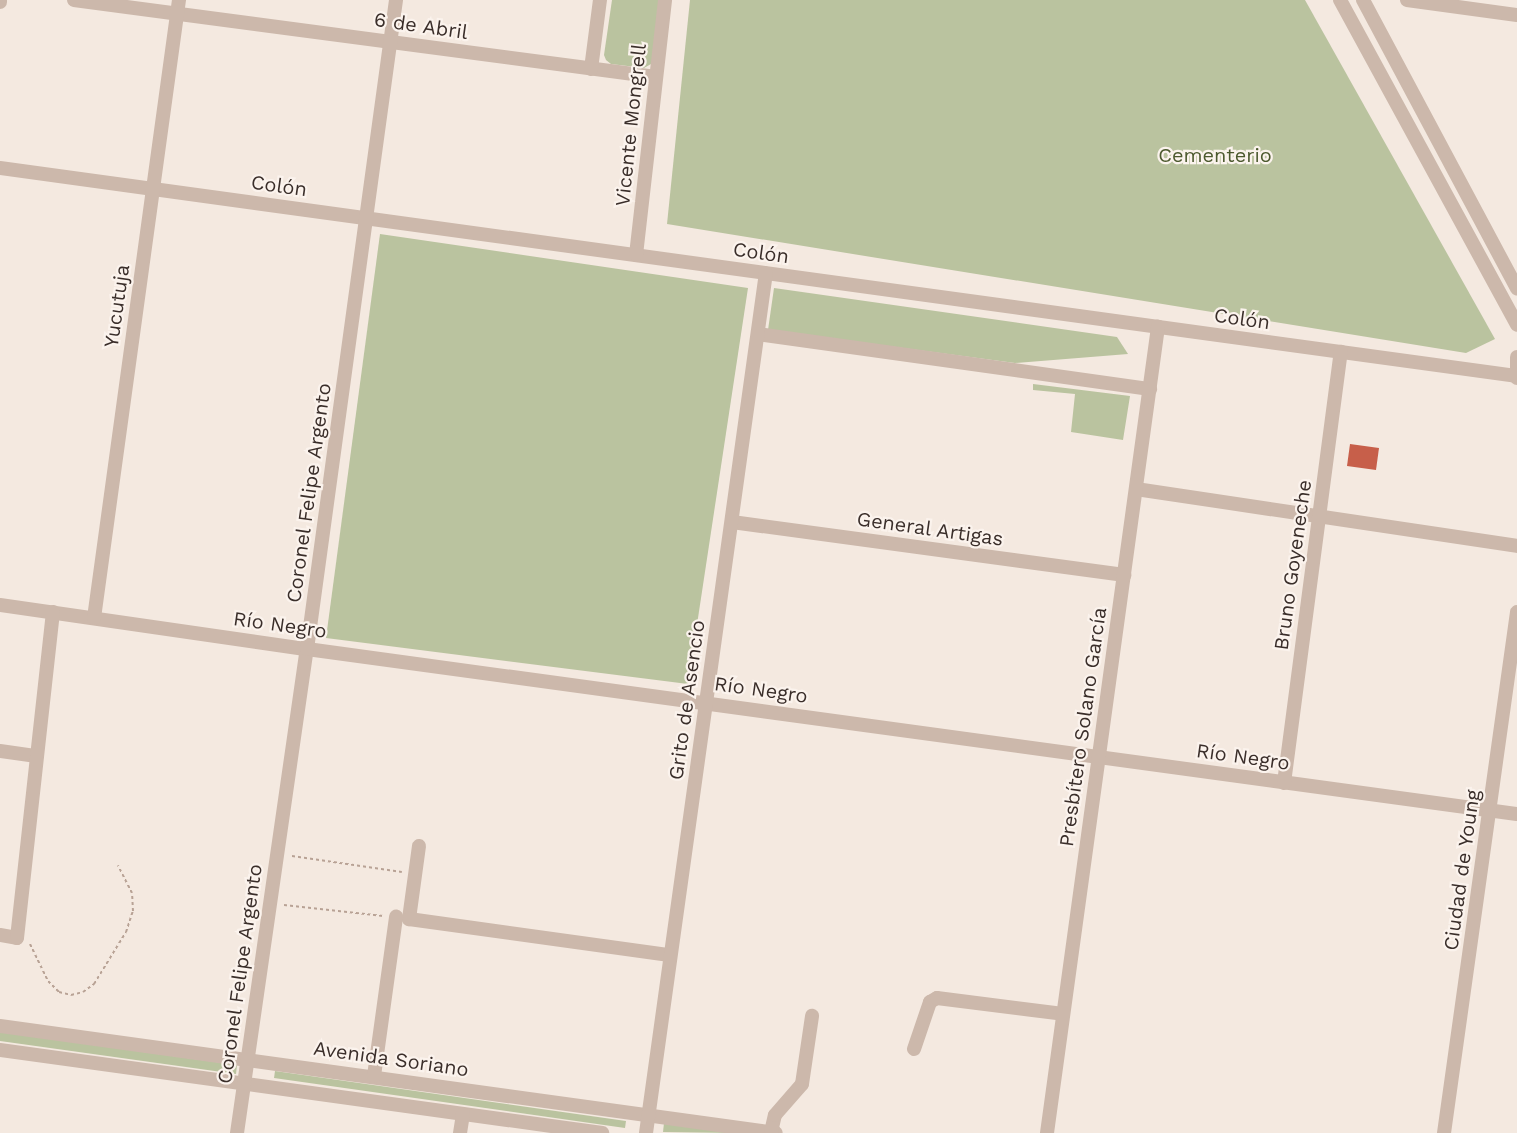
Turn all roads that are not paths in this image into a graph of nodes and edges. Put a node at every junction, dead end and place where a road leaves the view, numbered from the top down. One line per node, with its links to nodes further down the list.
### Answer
1 (74, 0): 8 (street, 6 de Abril)
2 (396, 0): 10 (street, Coronel Felipe Argento)
3 (600, 0): 11 (street)
4 (665, 0): 12 (street, Vicente Mongrell)
5 (1341, 0): 19 (street)
6 (1363, 0): 18 (street)
7 (1407, 0): 9 (street)
8 (178, 7): 10 (street, 6 de Abril); 14 (street, Yucutuja)
9 (1517, 15)
10 (390, 42): 11 (street, 6 de Abril); 15 (street, Coronel Felipe Argento)
11 (591, 69): 12 (street, 6 de Abril)
12 (657, 77): 16 (street, Vicente Mongrell)
13 (0, 168): 14 (street, Colón)
14 (153, 189): 15 (street, Colón); 34 (street, Yucutuja)
15 (365, 218): 16 (street, Colón); 35 (street, Coronel Felipe Argento)
16 (636, 255): 17 (street, Colón)
17 (766, 273): 20 (street, Colón); 21 (street, Grito de Asencio)
18 (1517, 288)
19 (1517, 325)
20 (1158, 327): 22 (street, Colón); 25 (street, Presbítero Solano García)
21 (758, 334): 25 (street); 28 (street, Grito de Asencio)
22 (1341, 352): 24 (street, Colón); 27 (street, Bruno Goyeneche)
23 (1517, 357): 24 (street)
24 (1517, 377)
25 (1150, 389): 26 (street, Presbítero Solano García)
26 (1136, 489): 27 (street); 30 (street, Presbítero Solano García)
27 (1320, 516): 29 (street); 40 (street, Bruno Goyeneche)
28 (732, 522): 30 (street, General Artigas); 36 (street, Grito de Asencio)
29 (1517, 546)
30 (1124, 575): 39 (street, Presbítero Solano García)
31 (0, 604): 32 (street, Río Negro)
32 (53, 612): 34 (street, Río Negro); 38 (street)
33 (1517, 612): 41 (street, Ciudad de Young)
34 (94, 618): 35 (street, Río Negro)
35 (307, 649): 36 (street, Río Negro); 52 (street, Coronel Felipe Argento)
36 (706, 703): 39 (street, Río Negro); 46 (street, Grito de Asencio)
37 (0, 752): 38 (street)
38 (37, 756): 45 (street)
39 (1099, 756): 40 (street, Río Negro); 47 (street, Presbítero Solano García)
40 (1284, 783): 41 (street, Río Negro)
41 (1491, 810): 42 (street, Río Negro); 64 (street, Ciudad de Young)
42 (1517, 814)
43 (418, 846): 46 (street)
44 (396, 917): 53 (street)
45 (0, 935)
46 (670, 955): 56 (street, Grito de Asencio)
47 (1063, 1014): 50 (street); 63 (street, Presbítero Solano García)
48 (812, 1016): 57 (street)
49 (0, 1026): 52 (street, Avenida Soriano)
50 (914, 1049)
51 (0, 1050): 54 (street)
52 (246, 1059): 53 (street, Avenida Soriano); 54 (street, Coronel Felipe Argento)
53 (374, 1076): 56 (street, Avenida Soriano)
54 (244, 1083): 55 (street); 58 (street, Coronel Felipe Argento)
55 (463, 1114): 59 (street); 60 (street)
56 (648, 1115): 57 (street, Avenida Soriano); 61 (street, Grito de Asencio)
57 (771, 1132): 62 (street, Avenida Soriano)
58 (237, 1133)
59 (460, 1133)
60 (602, 1133)
61 (646, 1133)
62 (776, 1133)
63 (1047, 1133)
64 (1444, 1133)

